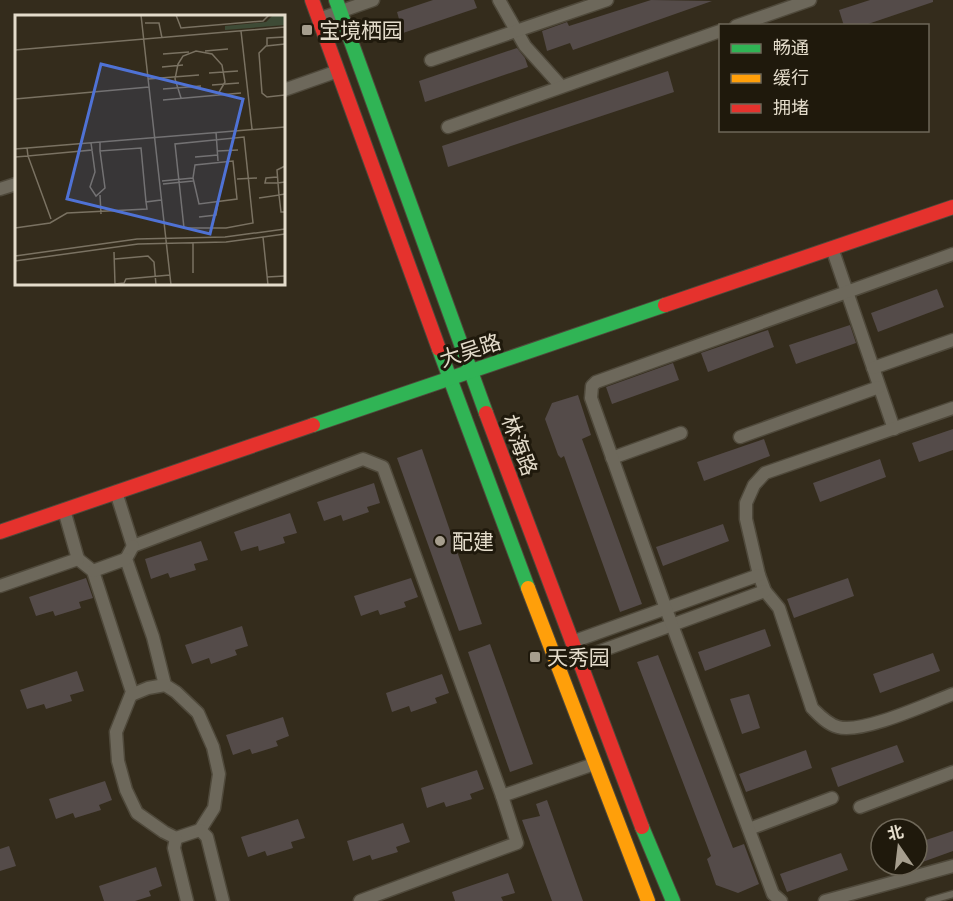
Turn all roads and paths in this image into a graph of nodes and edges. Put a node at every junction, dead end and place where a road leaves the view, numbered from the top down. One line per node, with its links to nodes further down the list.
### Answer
1 (312, 0): 8 (main road, 林海路)
2 (374, 0): 7 (street)
3 (499, 0): 10 (street)
4 (607, 0): 10 (street)
5 (810, 0): 6 (street)
6 (790, 4): 9 (street)
7 (338, 6): 8 (street); 25 (main road, 林海路)
8 (319, 19): 13 (main road, 林海路)
9 (741, 24)
10 (516, 30): 12 (street); 14 (street)
11 (719, 31): 14 (street)
12 (430, 60)
13 (338, 71): 15 (street); 26 (main road, 林海路)
14 (561, 86): 16 (street)
15 (285, 90)
16 (448, 127)
17 (15, 184): 18 (street)
18 (0, 189)
19 (953, 207): 20 (main road, 大吴路)
20 (832, 248): 22 (street); 25 (main road, 大吴路)
21 (953, 254): 22 (street)
22 (847, 292): 24 (street); 32 (street)
23 (953, 340): 24 (street)
24 (873, 368): 27 (street)
25 (471, 373): 26 (main road, 大吴路); 45 (main road, 林海路)
26 (450, 379): 33 (main road, 大吴路); 50 (main road, 林海路)
27 (879, 387): 29 (street); 31 (street)
28 (953, 408): 29 (street)
29 (894, 429): 40 (street)
30 (681, 433): 32 (street)
31 (740, 437)
32 (612, 458): 43 (street)
33 (116, 492): 34 (main road, 大吴路); 36 (street)
34 (64, 510): 35 (main road, 大吴路); 37 (street)
35 (0, 532)
36 (133, 546): 38 (street); 52 (street)
37 (78, 559): 39 (street); 41 (street)
38 (126, 559): 39 (street); 47 (street)
39 (93, 571): 49 (street)
40 (759, 575): 42 (street); 43 (street)
41 (0, 586)
42 (765, 591): 44 (street); 48 (street)
43 (666, 609): 44 (street); 45 (street)
44 (673, 625): 46 (street); 55 (street)
45 (572, 642): 46 (main road, 林海路)
46 (579, 659): 64 (main road, 林海路)
47 (165, 685): 49 (street); 56 (street)
48 (953, 694)
49 (131, 695): 57 (street)
50 (594, 764): 52 (street); 63 (main road, 林海路)
51 (952, 776): 54 (street)
52 (502, 796): 62 (street)
53 (832, 798): 55 (street)
54 (860, 807)
55 (749, 829): 65 (street)
56 (200, 830): 57 (street); 61 (street)
57 (176, 837): 60 (street)
58 (953, 866): 66 (street)
59 (953, 894): 67 (lane)
60 (187, 901)
61 (223, 901)
62 (360, 901)
63 (648, 901)
64 (673, 901)
65 (781, 901)
66 (825, 901)
67 (929, 901)

